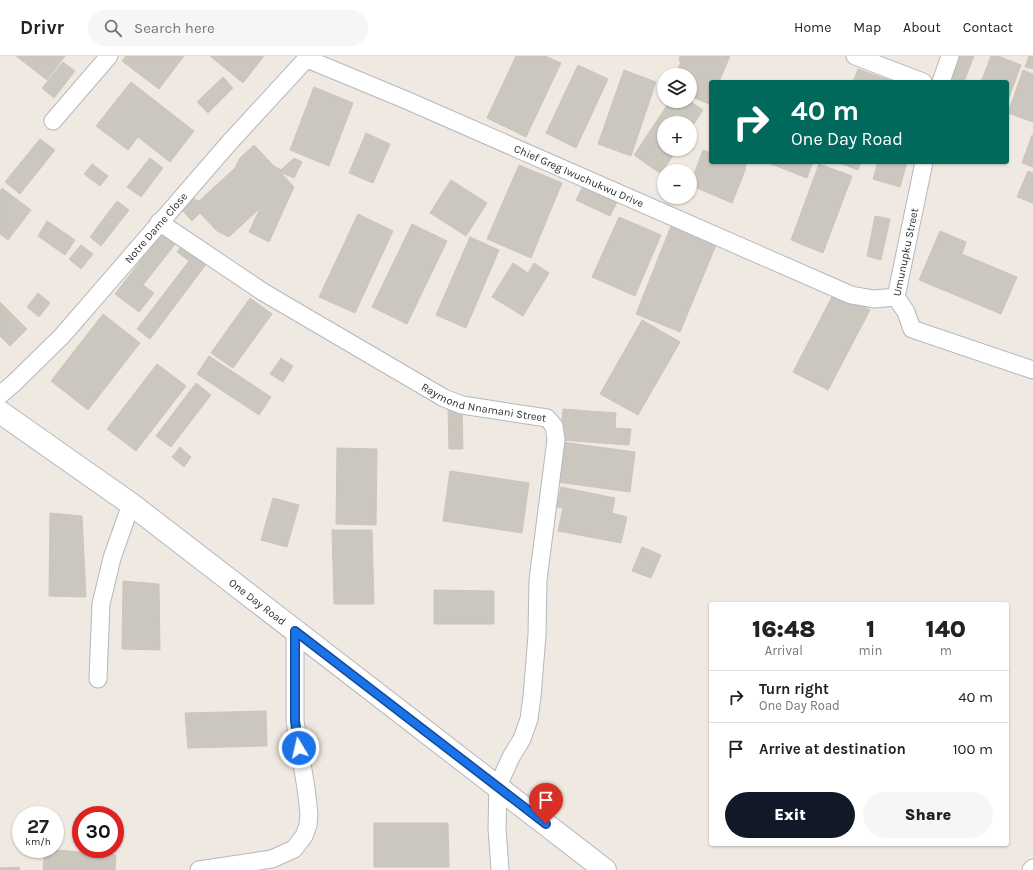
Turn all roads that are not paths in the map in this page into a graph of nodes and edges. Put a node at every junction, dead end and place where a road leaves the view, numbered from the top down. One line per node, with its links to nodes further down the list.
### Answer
1 (109, 56): 7 (street)
2 (855, 56): 5 (street)
3 (950, 56): 6 (street)
4 (308, 57): 9 (street, Notre Dame Close); 10 (street, Chief Greg Iwuchukwu Drive)
5 (918, 80)
6 (942, 80)
7 (53, 121)
8 (924, 164): 11 (street, Umunupku Street)
9 (159, 222): 13 (street, Notre Dame Close); 18 (street, Raymond Nnamani Street)
10 (851, 295): 11 (street, Umunupku Street)
11 (896, 297): 12 (street)
12 (1033, 370)
13 (0, 395)
14 (0, 412): 15 (main road, One Day Road)
15 (131, 504): 16 (main road, One Day Road); 17 (street)
16 (295, 631): 18 (main road, One Day Road); 20 (street)
17 (98, 679)
18 (498, 786): 21 (street); 22 (main road, One Day Road)
19 (1033, 868): 23 (street)
20 (199, 870)
21 (500, 870)
22 (605, 870)
23 (1031, 870)

